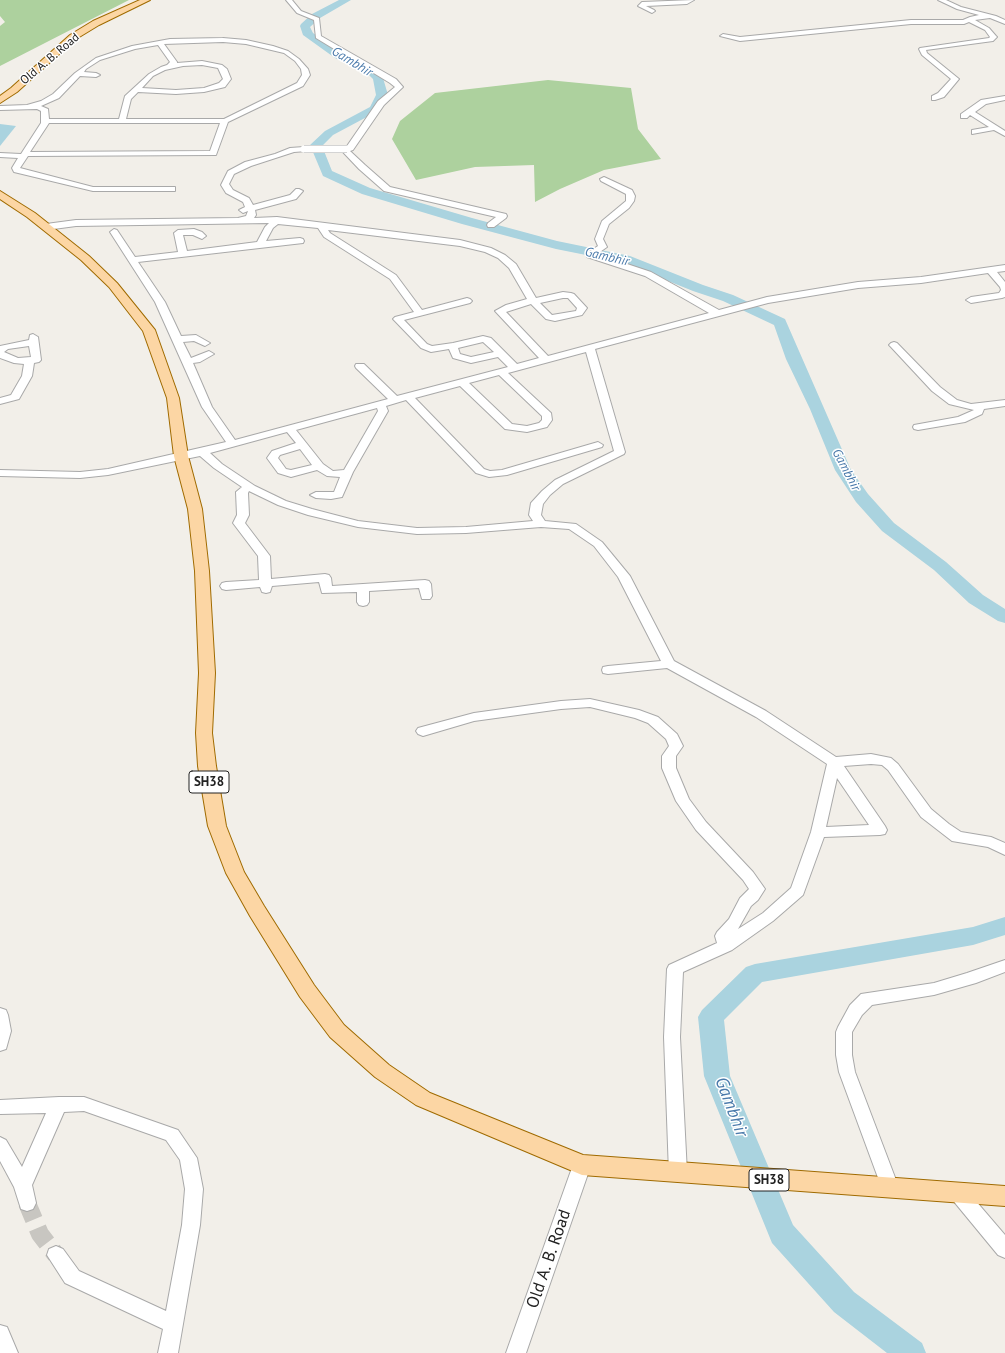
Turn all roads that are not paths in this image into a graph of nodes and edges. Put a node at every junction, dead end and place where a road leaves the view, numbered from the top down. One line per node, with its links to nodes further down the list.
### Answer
1 (146, 0): 17 (main road, Old A. B. Road)
2 (289, 0): 39 (street)
3 (691, 0): 5 (street)
4 (941, 0): 6 (street)
5 (652, 11)
6 (989, 16): 7 (street); 8 (street)
7 (970, 19): 9 (street); 15 (street)
8 (1005, 22)
9 (723, 36)
10 (159, 42): 11 (street); 12 (street); 24 (street)
11 (169, 67): 14 (street); 14 (street)
12 (77, 74): 13 (street); 19 (street)
13 (96, 75)
14 (137, 90): 23 (street)
15 (935, 98)
16 (1005, 98): 18 (street)
17 (0, 100)
18 (990, 101): 20 (street); 25 (street)
19 (28, 107): 21 (street); 22 (street)
20 (1000, 107)
21 (0, 108)
22 (46, 121): 23 (street); 30 (street)
23 (122, 121): 24 (street)
24 (225, 121): 30 (street)
25 (995, 128): 26 (street); 27 (street)
26 (975, 132)
27 (1004, 138)
28 (347, 149): 35 (street, bridge)
29 (0, 155): 30 (street)
30 (24, 155): 32 (street)
31 (604, 179): 54 (street)
32 (172, 189)
33 (299, 191): 35 (street)
34 (0, 194): 41 (main road, SH38)
35 (251, 209): 36 (street); 38 (street)
36 (242, 219): 37 (street); 38 (street)
37 (277, 220): 40 (street); 45 (street)
38 (177, 221): 41 (street); 43 (street)
39 (491, 225)
40 (321, 226): 53 (street); 64 (street)
41 (46, 228): 83 (main road, SH38)
42 (114, 232): 47 (street)
43 (178, 233): 46 (street); 46 (street)
44 (300, 241): 45 (street)
45 (260, 244): 46 (street)
46 (183, 251): 47 (street)
47 (132, 260): 55 (street)
48 (1005, 268): 49 (street)
49 (990, 270): 50 (street); 54 (street)
50 (1005, 290): 51 (street)
51 (971, 300)
52 (467, 301): 53 (street)
53 (419, 313): 58 (street)
54 (717, 313): 59 (street)
55 (177, 339): 56 (street); 66 (street)
56 (205, 343)
57 (894, 345): 76 (street)
58 (452, 346): 61 (street); 61 (street)
59 (590, 348): 64 (street); 89 (street)
60 (0, 350): 65 (street)
61 (501, 353): 68 (street)
62 (0, 354): 65 (street)
63 (209, 354): 66 (street)
64 (546, 360): 68 (street)
65 (29, 361): 73 (street)
66 (187, 362): 79 (street)
67 (360, 366): 72 (street)
68 (515, 368): 69 (street)
69 (502, 372): 70 (street); 70 (street)
70 (462, 382): 71 (street)
71 (408, 397): 72 (street); 81 (street)
72 (395, 400): 75 (street)
73 (0, 402)
74 (1005, 403): 76 (street)
75 (380, 404): 78 (street); 85 (street)
76 (980, 407): 77 (street)
77 (918, 427)
78 (290, 429): 79 (street); 80 (street)
79 (232, 444): 82 (street)
80 (302, 445): 84 (street); 84 (street)
81 (598, 445)
82 (202, 452): 83 (street); 87 (street)
83 (181, 456): 86 (street); 108 (main road, SH38)
84 (319, 466): 85 (street)
85 (348, 472): 88 (street)
86 (0, 473)
87 (248, 486): 89 (street); 91 (street)
88 (316, 495)
89 (540, 524): 95 (street)
90 (226, 586): 91 (street)
91 (265, 586): 92 (street)
92 (363, 588): 93 (street); 94 (street)
93 (426, 596)
94 (363, 602)
95 (669, 664): 96 (street); 98 (street)
96 (608, 670)
97 (423, 731): 101 (street)
98 (834, 762): 99 (street); 99 (street); 100 (street)
99 (818, 832): 101 (street)
100 (1005, 850)
101 (726, 946): 109 (street)
102 (1005, 966): 111 (street)
103 (0, 1015): 104 (street)
104 (0, 1044)
105 (59, 1104): 106 (street); 110 (street); 117 (street)
106 (0, 1107)
107 (0, 1145): 110 (street)
108 (582, 1165): 109 (main road, SH38); 121 (street, Old A. B. Road)
109 (678, 1173): 111 (main road, SH38)
110 (23, 1185): 114 (street)
111 (890, 1188): 112 (main road, SH38)
112 (957, 1192): 113 (main road, SH38); 115 (street)
113 (1005, 1196)
114 (27, 1203)
115 (1005, 1249)
116 (56, 1255): 117 (street)
117 (173, 1324): 120 (street)
118 (0, 1334): 119 (street)
119 (8, 1353)
120 (168, 1353)
121 (516, 1353)

